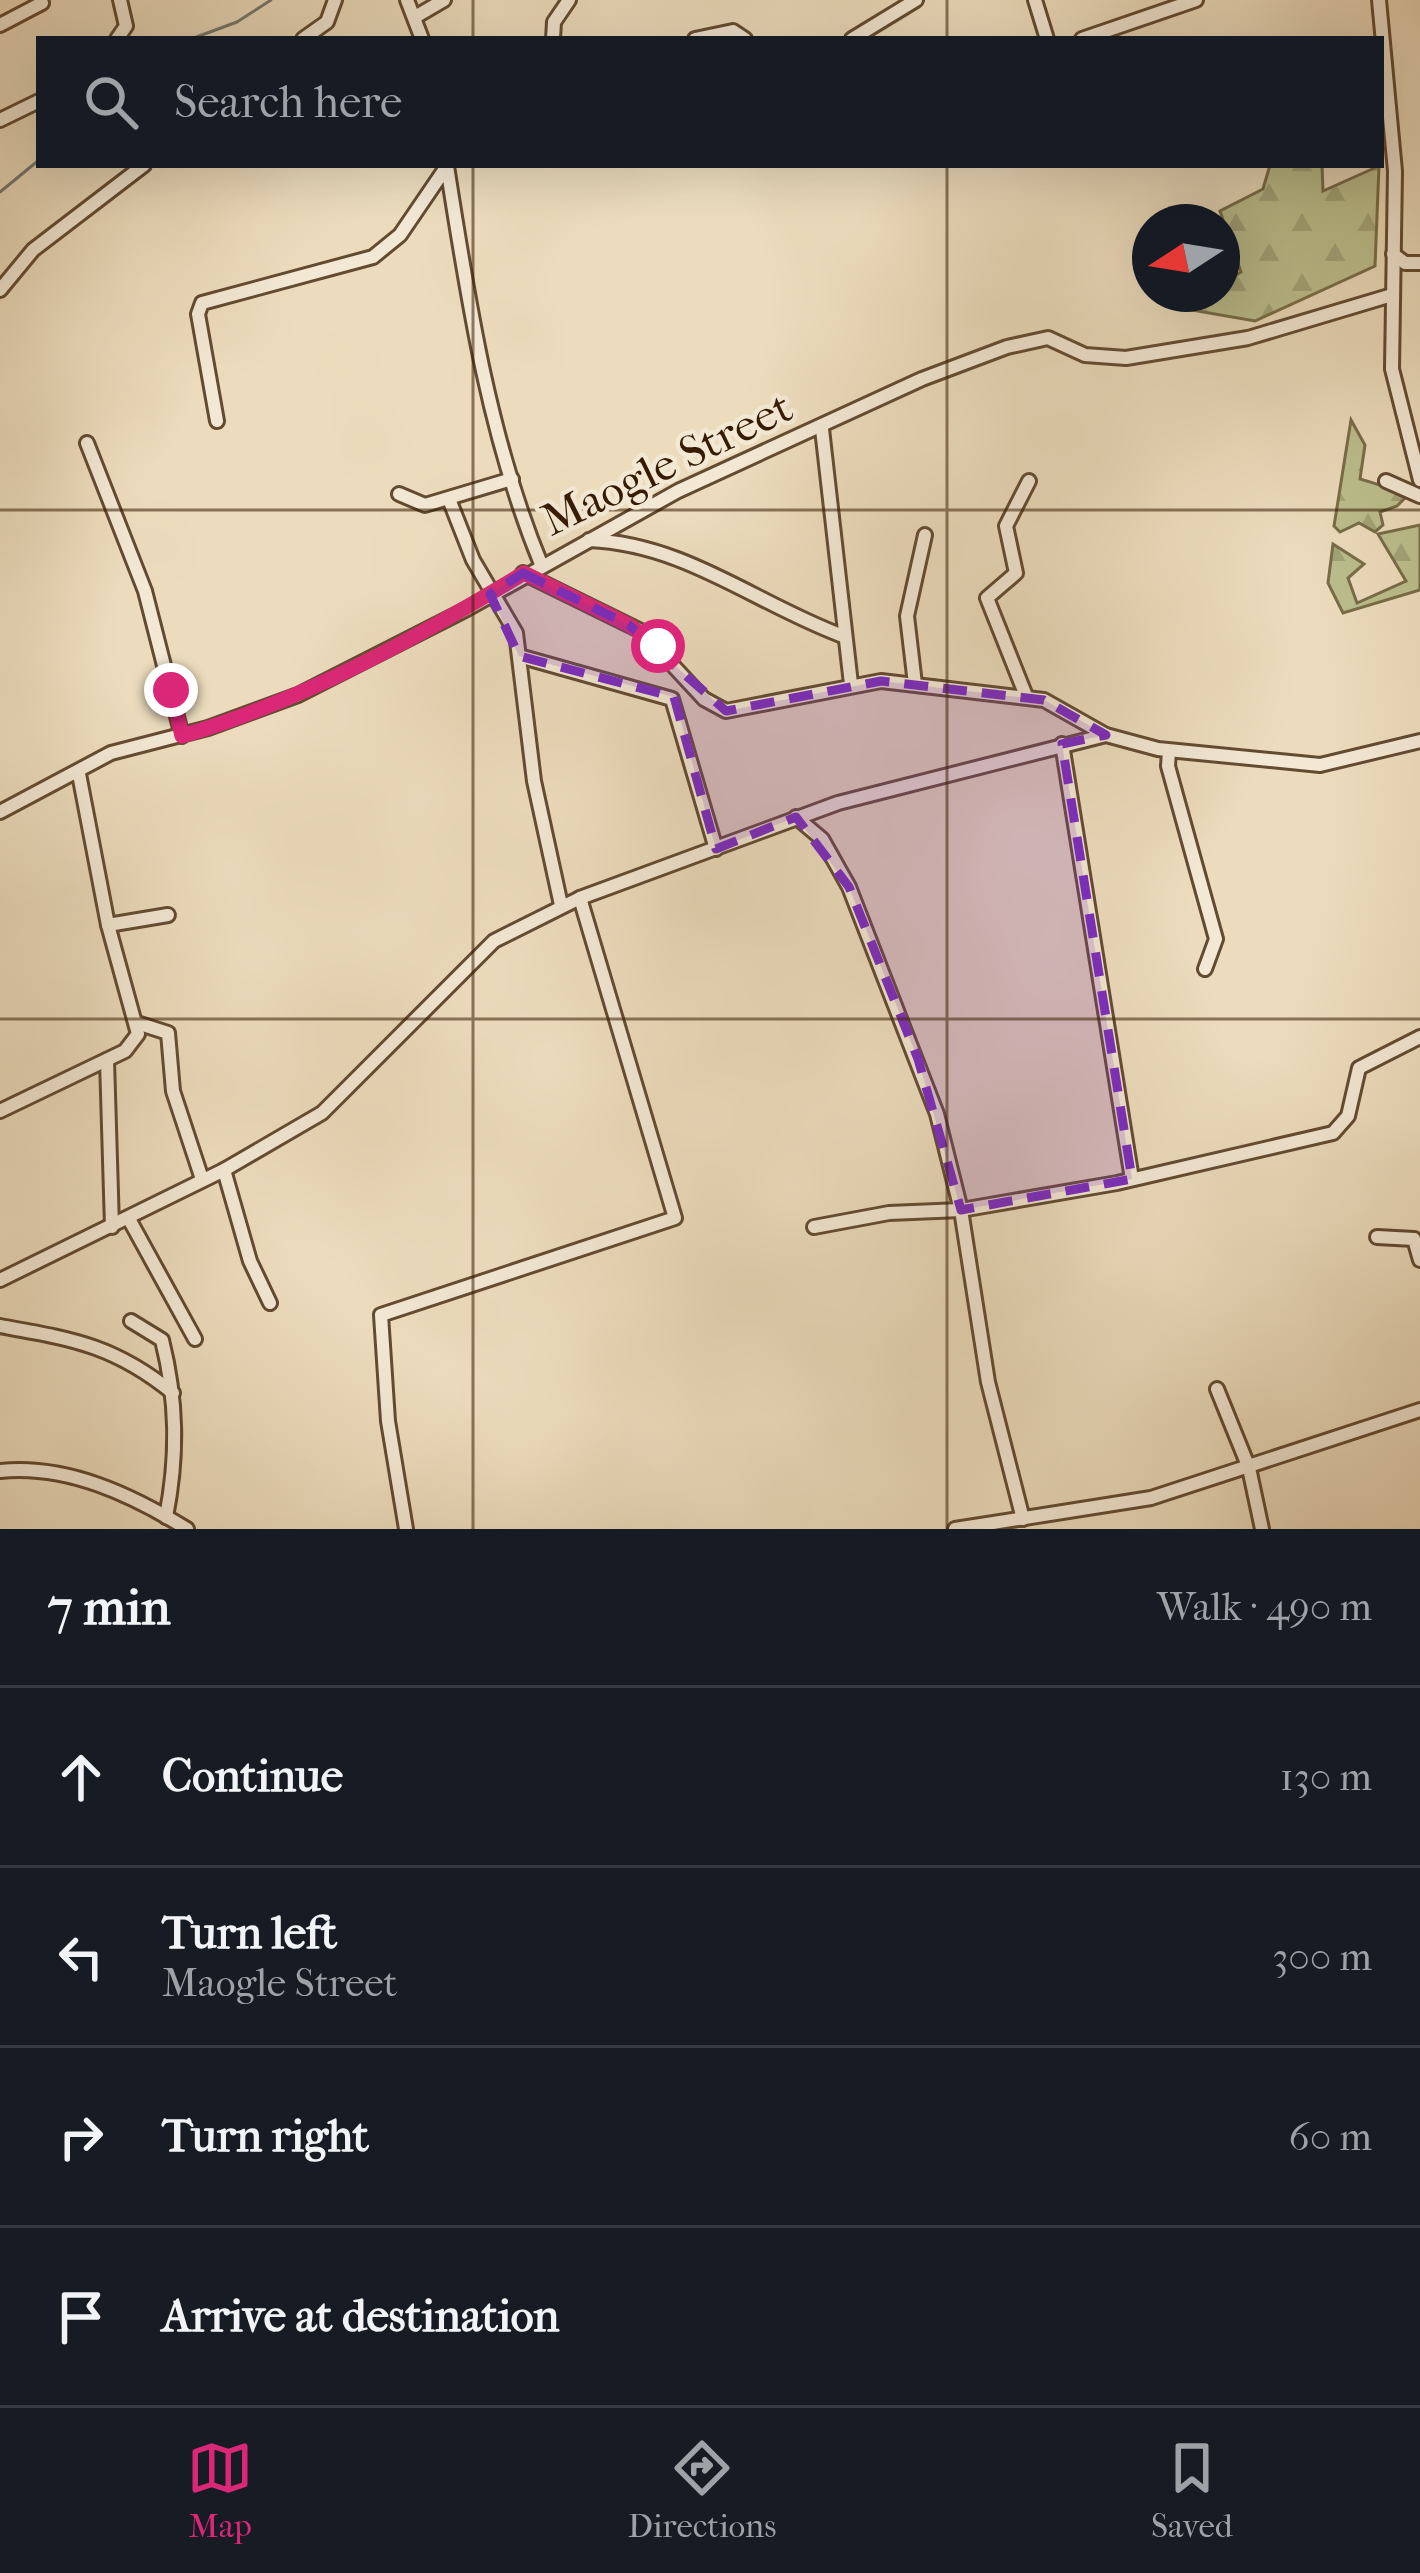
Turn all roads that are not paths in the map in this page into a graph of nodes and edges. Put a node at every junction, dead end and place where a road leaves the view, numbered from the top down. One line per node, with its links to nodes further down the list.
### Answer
1 (120, 0): 15 (street)
2 (335, 0): 16 (street)
3 (407, 0): 12 (street)
4 (445, 0): 12 (street)
5 (569, 0): 18 (street)
6 (916, 0): 21 (street)
7 (1034, 0): 22 (street)
8 (1196, 0): 23 (street)
9 (1379, 0): 24 (street)
10 (5, 1): 13 (street)
11 (42, 3): 13 (street)
12 (415, 17): 17 (street)
13 (14, 18): 14 (street)
14 (0, 25)
15 (119, 36)
16 (307, 36)
17 (421, 36)
18 (553, 36)
19 (709, 36): 20 (street)
20 (741, 36)
21 (856, 36)
22 (1046, 36)
23 (1091, 36)
24 (1382, 36)
25 (1384, 53): 31 (street)
26 (36, 102): 27 (street)
27 (0, 120)
28 (140, 168): 34 (street)
29 (446, 168): 36 (street)
30 (447, 168): 39 (street)
31 (1393, 254): 32 (street); 33 (street)
32 (1416, 264): 33 (street)
33 (1392, 279): 35 (street)
34 (0, 290)
35 (1392, 295): 37 (street, Maogle Street); 40 (street)
36 (217, 421)
37 (822, 429): 47 (street, Maogle Street); 51 (street)
38 (87, 443): 57 (street)
39 (512, 479): 45 (street); 48 (street)
40 (1420, 480)
41 (1029, 481): 55 (street)
42 (1387, 481): 44 (street)
43 (399, 494): 45 (street)
44 (1420, 496)
45 (449, 499): 50 (street)
46 (925, 535): 54 (street)
47 (588, 540): 48 (street, Maogle Street); 51 (street)
48 (541, 564): 49 (street, Maogle Street)
49 (524, 573): 50 (street, Maogle Street); 53 (street)
50 (490, 594): 52 (street); 57 (street, Maogle Street)
51 (843, 636): 53 (street)
52 (519, 656): 64 (street); 66 (street)
53 (851, 684): 54 (street)
54 (915, 684): 55 (street)
55 (1026, 696): 56 (street)
56 (1106, 734): 59 (street); 60 (street)
57 (182, 736): 61 (street, Maogle Street)
58 (1420, 741): 60 (street)
59 (1062, 744): 63 (street); 76 (street)
60 (1169, 751): 69 (street)
61 (79, 774): 62 (street, Maogle Street); 68 (street)
62 (0, 812)
63 (796, 817): 64 (street); 77 (street)
64 (716, 849): 65 (street)
65 (580, 898): 66 (street); 96 (street)
66 (561, 905): 74 (street)
67 (168, 915): 68 (street)
68 (108, 925): 70 (street)
69 (1205, 969)
70 (137, 1023): 72 (street); 75 (street)
71 (1420, 1037): 76 (street)
72 (107, 1060): 73 (street); 79 (street)
73 (0, 1111)
74 (224, 1170): 75 (street); 84 (street)
75 (202, 1179): 78 (street)
76 (1132, 1179): 77 (street)
77 (961, 1210): 80 (street); 94 (street)
78 (129, 1219): 79 (street); 87 (street)
79 (112, 1227): 83 (street)
80 (814, 1227)
81 (1377, 1237): 82 (street)
82 (1420, 1260)
83 (0, 1280)
84 (269, 1304)
85 (131, 1321): 89 (street)
86 (0, 1326): 89 (street)
87 (195, 1339)
88 (1217, 1388): 91 (street)
89 (173, 1393): 93 (street)
90 (1420, 1410): 91 (street)
91 (1249, 1468): 94 (street); 98 (street)
92 (0, 1471): 93 (street)
93 (166, 1517): 95 (street)
94 (1023, 1520): 97 (street)
95 (187, 1529)
96 (406, 1529)
97 (955, 1529)
98 (1262, 1529)

